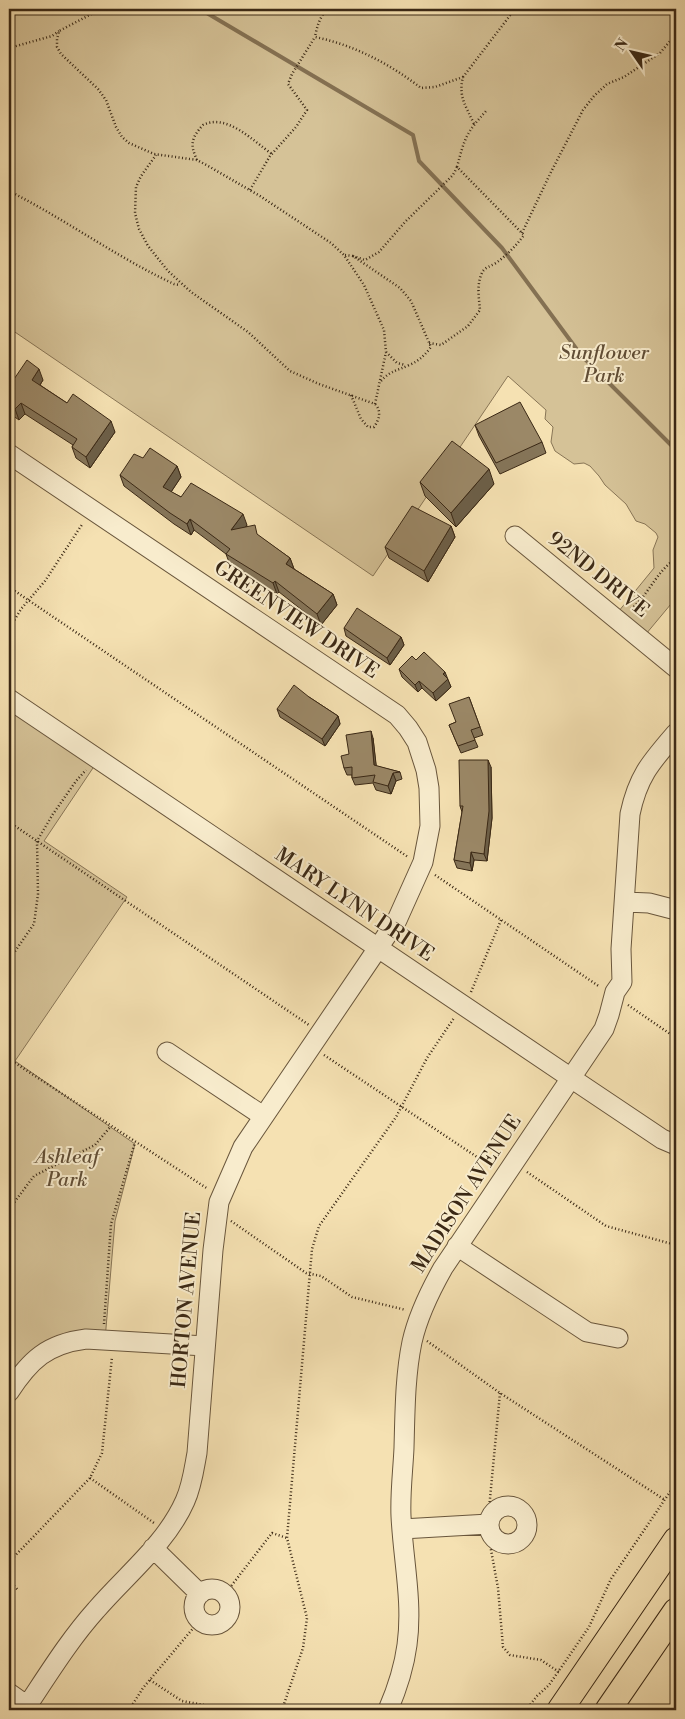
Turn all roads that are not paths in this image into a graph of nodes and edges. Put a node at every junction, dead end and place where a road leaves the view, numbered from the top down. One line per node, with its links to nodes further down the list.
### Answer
1 (9, 454): 6 (street, GREENVIEW DRIVE)
2 (515, 536): 3 (street, 92ND DRIVE)
3 (676, 668)
4 (9, 699): 9 (street, MARY LYNN DRIVE)
5 (676, 734): 7 (street, MADISON AVENUE)
6 (408, 896): 9 (street, HORTON AVENUE)
7 (624, 902): 8 (street); 11 (street, MADISON AVENUE)
8 (676, 910)
9 (378, 948): 11 (street, MARY LYNN DRIVE); 12 (street, HORTON AVENUE)
10 (167, 1052): 12 (street)
11 (571, 1078): 13 (street, MARY LYNN DRIVE); 14 (street, MADISON AVENUE)
12 (263, 1116): 16 (street, HORTON AVENUE)
13 (676, 1145)
14 (458, 1246): 15 (street); 19 (street, MADISON AVENUE)
15 (618, 1338)
16 (205, 1346): 17 (street); 21 (street, HORTON AVENUE)
17 (9, 1392)
18 (488, 1524): 19 (street)
19 (402, 1529): 26 (street, MADISON AVENUE)
20 (676, 1540): 27 (main road)
21 (153, 1548): 22 (street); 25 (street, HORTON AVENUE)
22 (200, 1594): 22 (street)
23 (676, 1611): 28 (main road)
24 (9, 1693): 25 (street)
25 (30, 1708)
26 (388, 1710)
27 (560, 1710)
28 (608, 1710)

